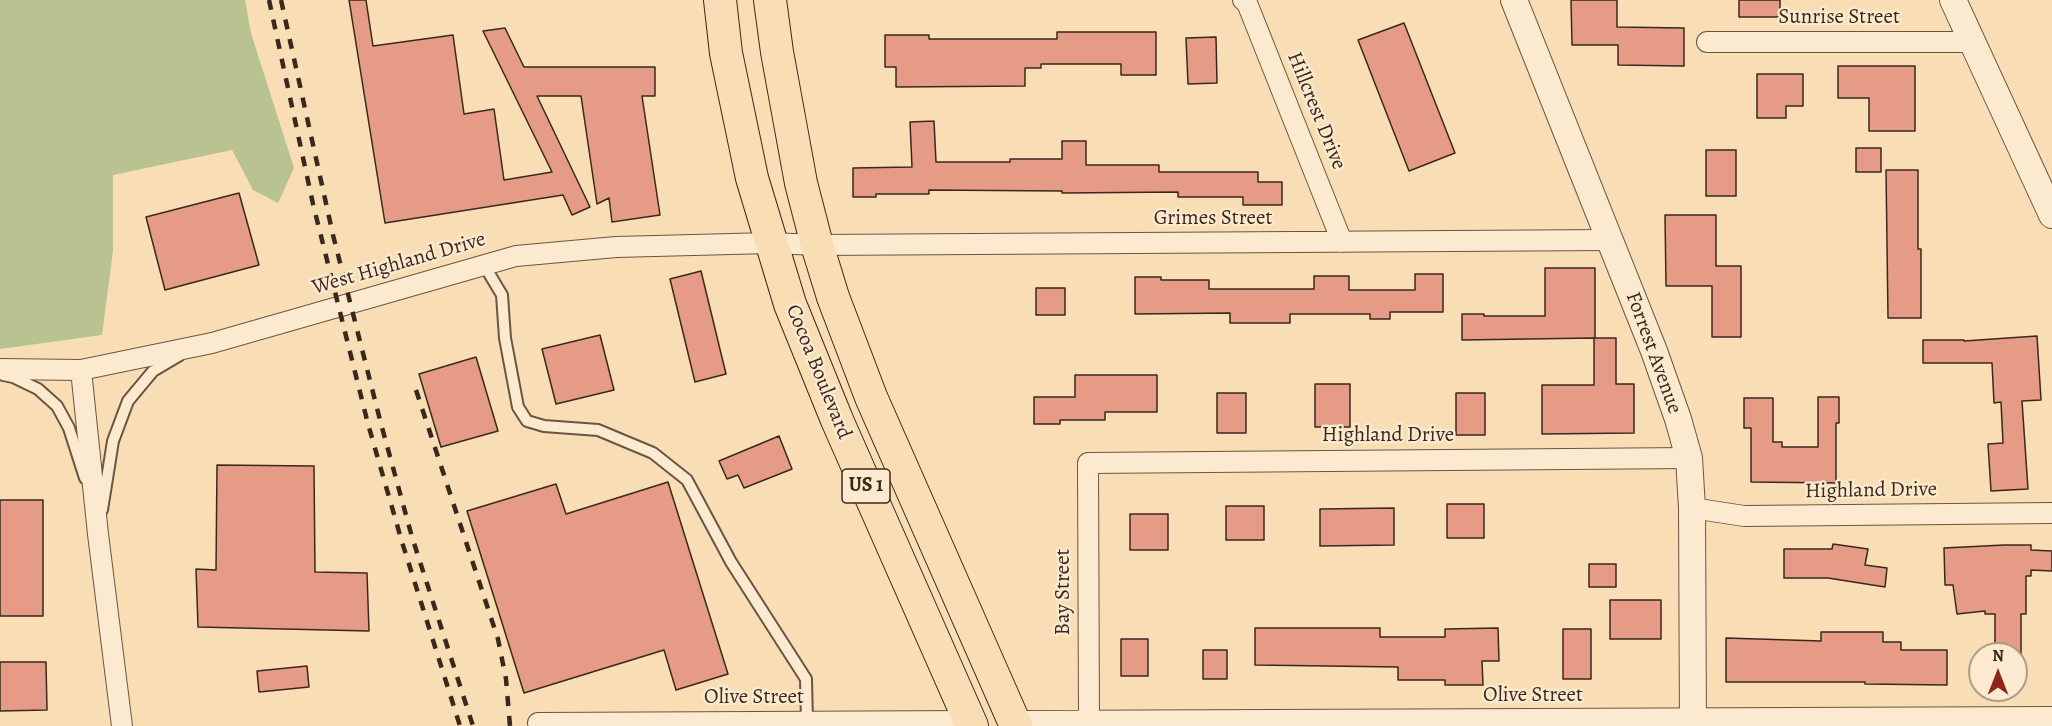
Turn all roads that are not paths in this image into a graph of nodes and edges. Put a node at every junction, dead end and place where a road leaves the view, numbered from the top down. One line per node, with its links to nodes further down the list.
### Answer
1 (720, 0): 11 (main road, Cocoa Boulevard / US 1)
2 (770, 0): 12 (main road, Cocoa Boulevard / US 1)
3 (1243, 0): 10 (street, Hillcrest Drive)
4 (1514, 0): 9 (street, Forrest Avenue)
5 (1953, 0): 7 (street)
6 (1707, 42): 7 (street, Sunrise Street)
7 (1971, 42): 8 (street)
8 (2052, 215)
9 (1610, 240): 10 (street, Grimes Street); 18 (street, Forrest Avenue)
10 (1342, 242): 12 (street, Grimes Street)
11 (770, 243): 12 (street, West Highland Drive); 13 (street, West Highland Drive); 20 (main road, Cocoa Boulevard / US 1)
12 (817, 245): 31 (main road, Cocoa Boulevard / US 1)
13 (484, 266): 14 (street, West Highland Drive); 26 (lane)
14 (212, 343): 16 (street, West Highland Drive); 23 (lane)
15 (0, 369): 16 (street, West Highland Drive)
16 (81, 370): 23 (street)
17 (0, 375): 23 (lane)
18 (1689, 458): 19 (street, Highland Drive); 21 (street, Forrest Avenue)
19 (1088, 463): 25 (street, Bay Street)
20 (873, 502): 30 (main road, Cocoa Boulevard / US 1); 31 (main road)
21 (1692, 508): 22 (street, Highland Drive); 27 (street, Forrest Avenue)
22 (2052, 513)
23 (98, 534): 32 (street)
24 (2052, 717): 27 (street, Olive Street)
25 (1089, 721): 27 (street, Olive Street); 31 (street, Olive Street)
26 (807, 722): 29 (street, Olive Street); 30 (street, Olive Street)
27 (1693, 722)
28 (538, 723): 29 (street, Olive Street)
29 (730, 724)
30 (975, 724)
31 (1016, 724)
32 (122, 726)

